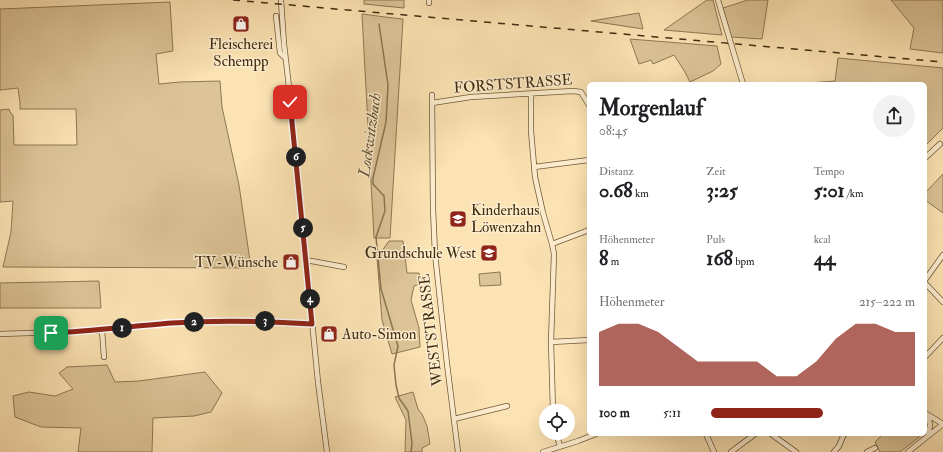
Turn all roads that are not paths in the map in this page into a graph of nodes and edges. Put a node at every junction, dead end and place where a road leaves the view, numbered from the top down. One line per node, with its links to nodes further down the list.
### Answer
1 (281, 0): 4 (street)
2 (718, 0): 5 (street)
3 (276, 16): 4 (street)
4 (285, 58): 17 (street)
5 (742, 82)
6 (531, 94): 8 (street, FORSTSTRASSE); 9 (street, FORSTSTRASSE); 13 (street)
7 (432, 95): 9 (street, WESTSTRASSE)
8 (587, 101)
9 (432, 103): 33 (street, WESTSTRASSE)
10 (940, 144): 11 (street)
11 (927, 156)
12 (587, 160): 13 (street)
13 (534, 167): 15 (street)
14 (587, 231): 15 (street)
15 (552, 244): 27 (street)
16 (943, 254): 19 (street)
17 (306, 260): 18 (street); 22 (street)
18 (344, 268)
19 (927, 278)
20 (927, 283): 21 (street)
21 (943, 302)
22 (312, 324): 23 (street); 45 (street)
23 (102, 330): 24 (street); 29 (street)
24 (0, 334)
25 (943, 338): 28 (street)
26 (587, 340): 27 (street)
27 (551, 342): 30 (street)
28 (927, 355)
29 (104, 357)
30 (553, 404)
31 (507, 406): 33 (street)
32 (927, 414): 34 (street); 35 (street)
33 (454, 419): 46 (street, WESTSTRASSE)
34 (943, 424): 35 (street)
35 (928, 435)
36 (590, 436): 43 (street)
37 (707, 436): 48 (street)
38 (752, 436): 49 (street)
39 (774, 436): 50 (street)
40 (843, 436): 51 (street)
41 (927, 436): 53 (street)
42 (558, 440): 43 (street)
43 (560, 446): 47 (street)
44 (875, 448): 52 (street)
45 (327, 452)
46 (458, 452)
47 (543, 452)
48 (714, 452)
49 (731, 452)
50 (796, 452)
51 (834, 452)
52 (867, 452)
53 (908, 452)

